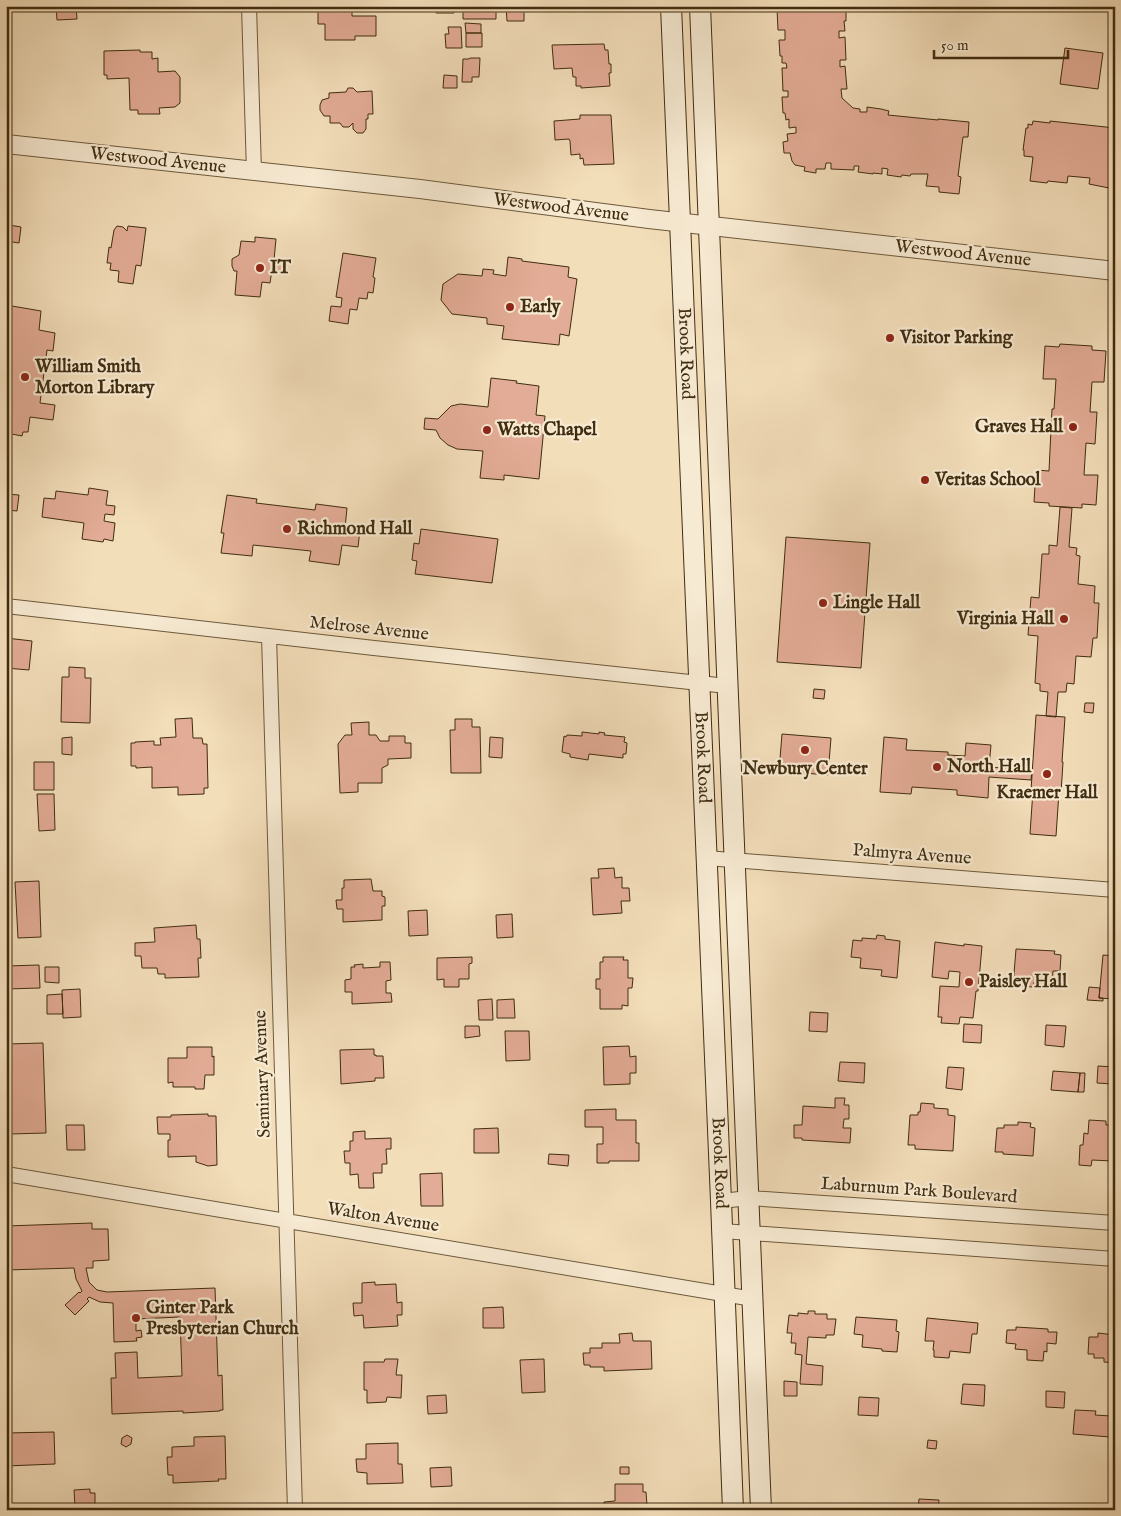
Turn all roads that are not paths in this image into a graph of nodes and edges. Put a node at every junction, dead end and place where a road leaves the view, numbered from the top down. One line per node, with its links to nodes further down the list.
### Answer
1 (249, 6): 5 (street)
2 (671, 6): 6 (main road, Brook Road)
3 (700, 6): 7 (main road, Brook Road)
4 (6, 144): 5 (street, Westwood Avenue)
5 (254, 172): 6 (street, Westwood Avenue)
6 (679, 222): 7 (street, Westwood Avenue); 11 (main road, Brook Road)
7 (708, 226): 8 (street, Westwood Avenue); 12 (main road, Brook Road)
8 (1115, 271)
9 (6, 606): 10 (street, Melrose Avenue)
10 (269, 636): 11 (street, Melrose Avenue); 19 (street, Seminary Avenue)
11 (699, 683): 12 (street, Melrose Avenue); 13 (main road, Brook Road)
12 (728, 686): 14 (main road, Brook Road)
13 (706, 858): 14 (street, Palmyra Avenue); 18 (main road, Brook Road)
14 (734, 860): 15 (street, Palmyra Avenue); 17 (main road, Brook Road)
15 (1115, 890)
16 (6, 1174): 19 (street, Walton Avenue)
17 (749, 1198): 18 (street, Laburnum Park Boulevard); 20 (street, Laburnum Park Boulevard); 22 (main road, Brook Road)
18 (721, 1201): 21 (main road, Brook Road)
19 (287, 1221): 24 (street, Walton Avenue); 26 (street, Seminary Avenue)
20 (1115, 1224)
21 (722, 1231): 22 (street); 24 (main road, Brook Road)
22 (750, 1234): 23 (street); 25 (main road, Brook Road)
23 (1115, 1260)
24 (724, 1294): 25 (street, Walton Avenue); 27 (main road, Brook Road)
25 (753, 1299): 28 (main road, Brook Road)
26 (295, 1510)
27 (733, 1510)
28 (761, 1510)

